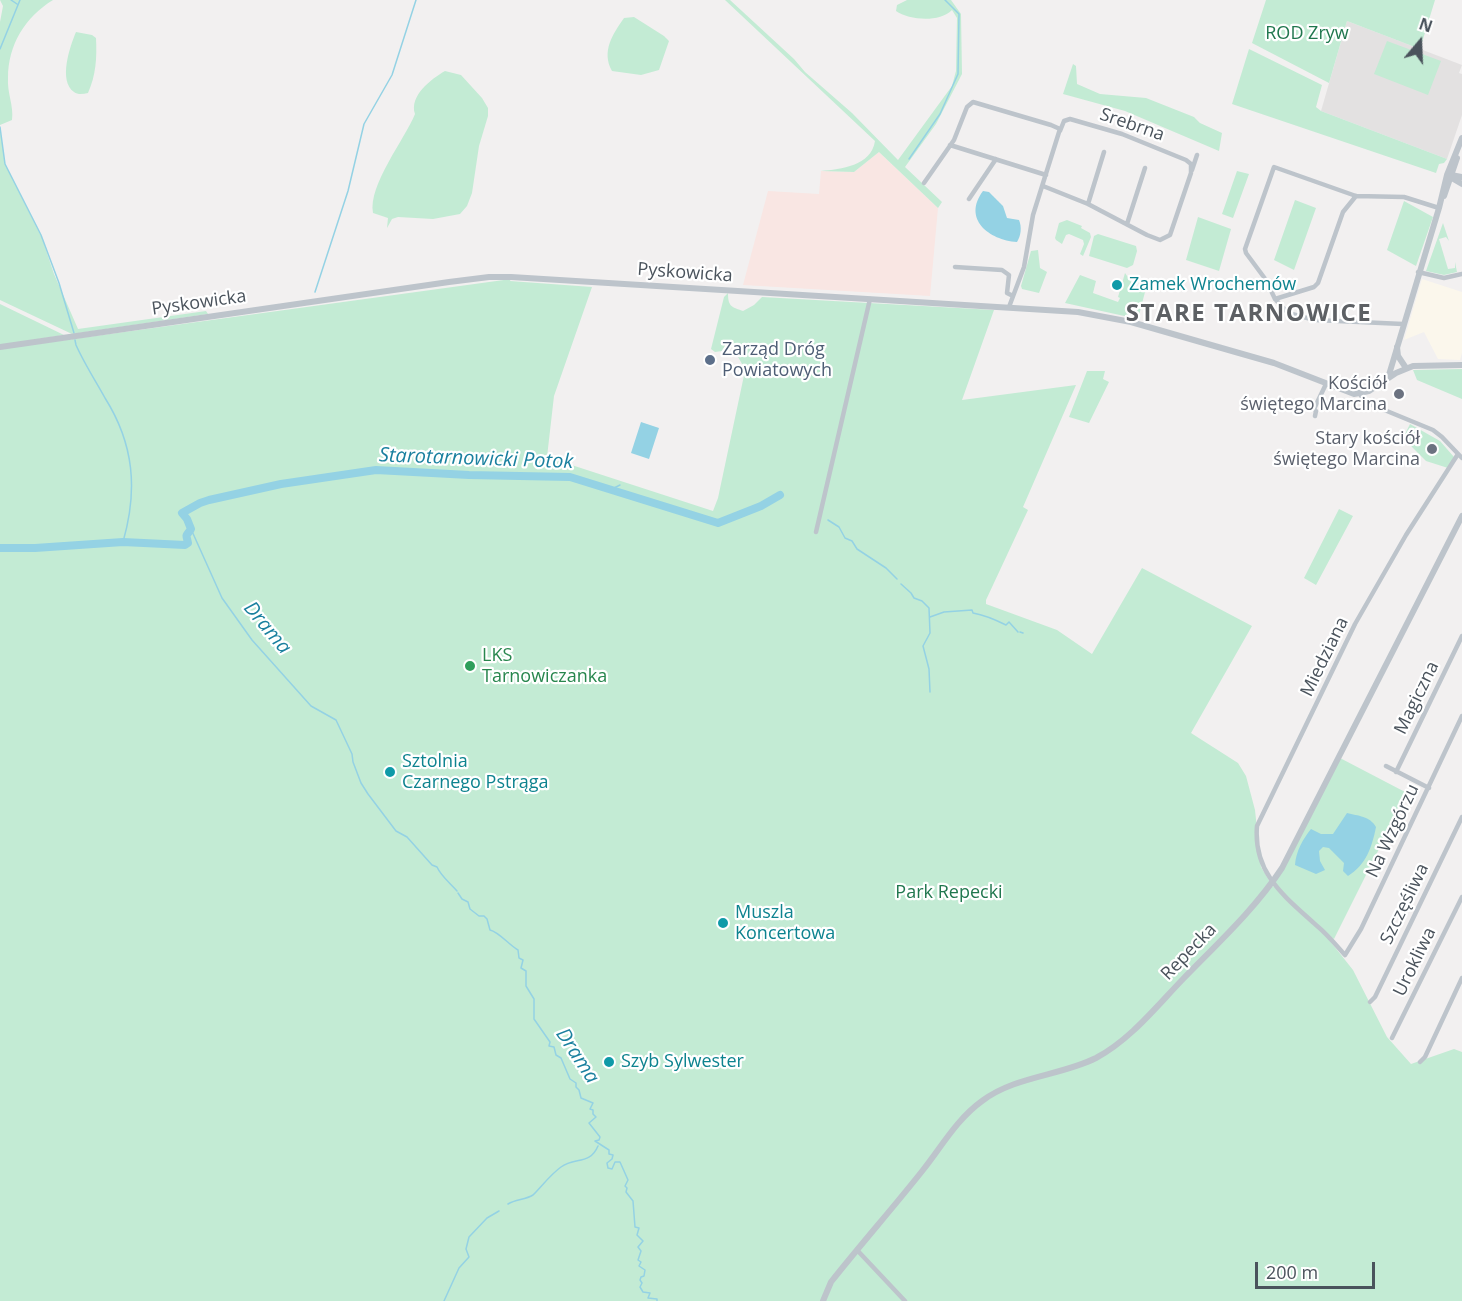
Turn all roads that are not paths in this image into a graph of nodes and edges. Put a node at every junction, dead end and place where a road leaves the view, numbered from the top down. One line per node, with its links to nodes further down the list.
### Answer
1 (1060, 131): 3 (street); 9 (street, Srebrna); 10 (street)
2 (1461, 143): 7 (street); 11 (street)
3 (950, 145): 6 (street); 13 (street)
4 (1104, 152): 18 (street, Srebrna)
5 (1197, 155): 9 (street)
6 (996, 159): 10 (street); 17 (street)
7 (1456, 162): 11 (street); 12 (street)
8 (1145, 168): 20 (street, Srebrna)
9 (1191, 172): 20 (street)
10 (1046, 175): 14 (street)
11 (1450, 176): 12 (street); 15 (street); 19 (street)
12 (1461, 180): 15 (street)
13 (924, 183)
14 (1043, 186): 18 (street); 24 (street)
15 (1448, 186): 19 (street)
16 (1356, 196): 19 (street); 26 (street); 26 (street)
17 (969, 199)
18 (1088, 204): 20 (street)
19 (1439, 208): 22 (street)
20 (1127, 224)
21 (955, 267): 24 (street)
22 (1418, 272): 23 (street); 28 (street)
23 (1462, 274)
24 (1013, 296): 27 (street)
25 (870, 299): 27 (street, Pyskowicka); 29 (street, Pyskowicka); 41 (street)
26 (1275, 299): 28 (street)
27 (1009, 307): 36 (street, Pyskowicka)
28 (1403, 324): 30 (street)
29 (0, 347)
30 (1396, 347): 32 (street); 33 (street)
31 (1462, 365): 33 (street)
32 (1392, 366): 34 (street); 35 (street)
33 (1406, 368): 34 (street)
34 (1396, 373): 35 (street)
35 (1388, 379): 37 (street)
36 (1326, 384): 37 (street, Pyskowicka); 38 (street)
37 (1360, 394): 39 (street)
38 (1315, 416)
39 (1460, 456): 48 (street, Miedziana)
40 (1462, 516): 48 (street, Repecka)
41 (816, 532)
42 (1462, 636): 45 (street, Magiczna)
43 (1462, 716): 46 (street, Na Wzgórzu)
44 (1386, 766): 45 (street)
45 (1396, 772): 46 (street)
46 (1429, 788): 48 (street, Na Wzgórzu)
47 (1462, 817): 51 (street, Szczęśliwa)
48 (1272, 883): 54 (street, Repecka)
49 (1462, 897): 52 (street, Urokliwa)
50 (1462, 978): 53 (street)
51 (1370, 1002)
52 (1392, 1038)
53 (1420, 1062)
54 (856, 1250): 55 (street, Repecka); 56 (street)
55 (823, 1301)
56 (905, 1301)

